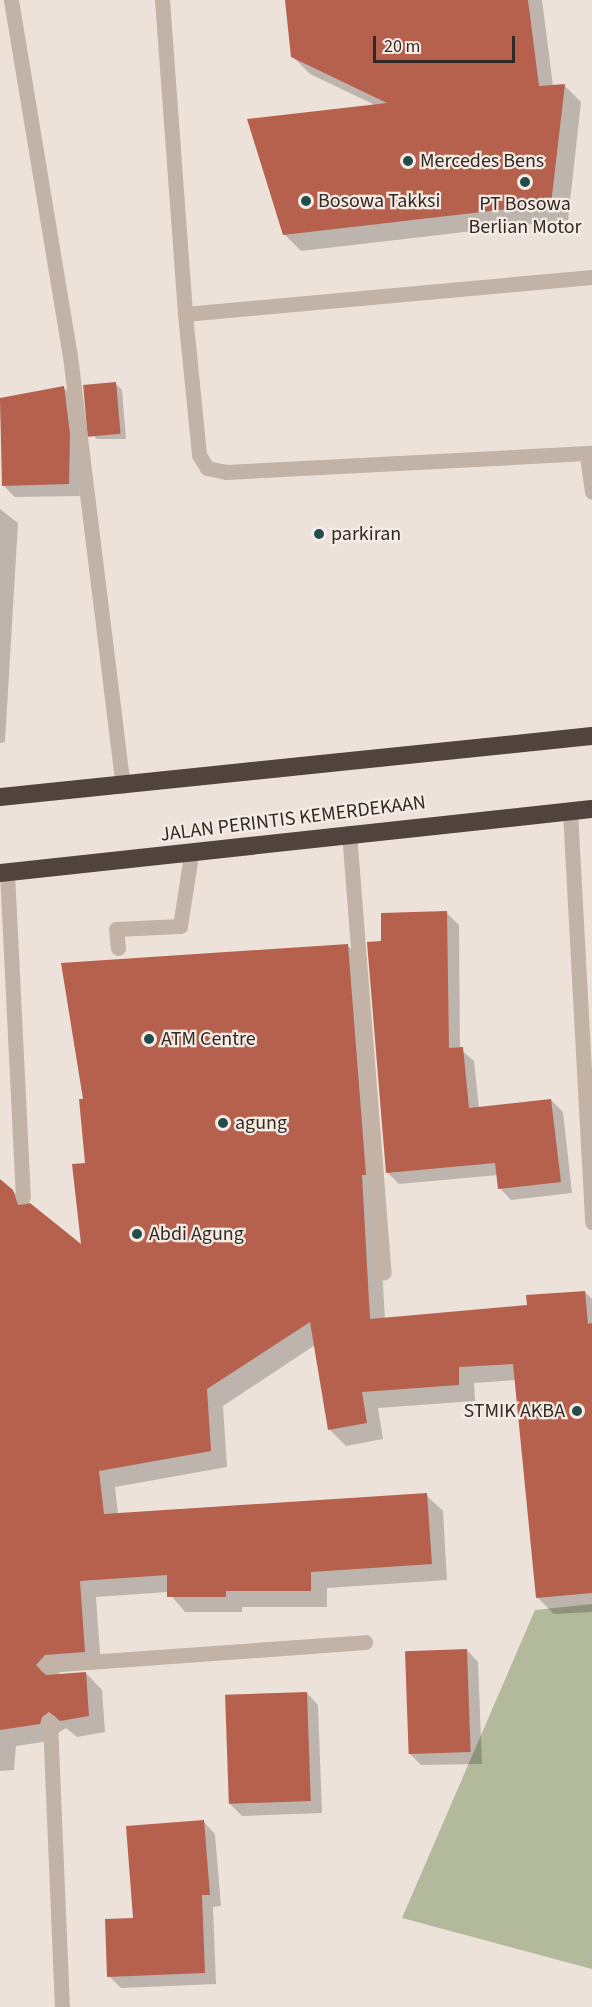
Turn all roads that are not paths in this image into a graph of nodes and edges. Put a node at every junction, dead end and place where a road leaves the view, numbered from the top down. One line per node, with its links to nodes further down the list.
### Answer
1 (11, 0): 8 (lane)
2 (162, 0): 4 (lane)
3 (592, 277): 4 (lane)
4 (185, 314): 5 (lane)
5 (590, 455): 6 (lane)
6 (592, 492)
7 (592, 736): 8 (highway)
8 (123, 786): 9 (highway)
9 (0, 797)
10 (592, 809): 11 (highway, JALAN PERINTIS KEMERDEKAAN)
11 (570, 812): 12 (highway, JALAN PERINTIS KEMERDEKAAN); 17 (lane)
12 (349, 833): 13 (highway, JALAN PERINTIS KEMERDEKAAN); 18 (lane)
13 (191, 855): 14 (highway, JALAN PERINTIS KEMERDEKAAN); 15 (lane)
14 (3, 873): 16 (lane)
15 (118, 948)
16 (23, 1197)
17 (592, 1222)
18 (384, 1272)
19 (365, 1642): 20 (lane)
20 (46, 1665)
21 (50, 1722): 22 (lane)
22 (62, 2007)

